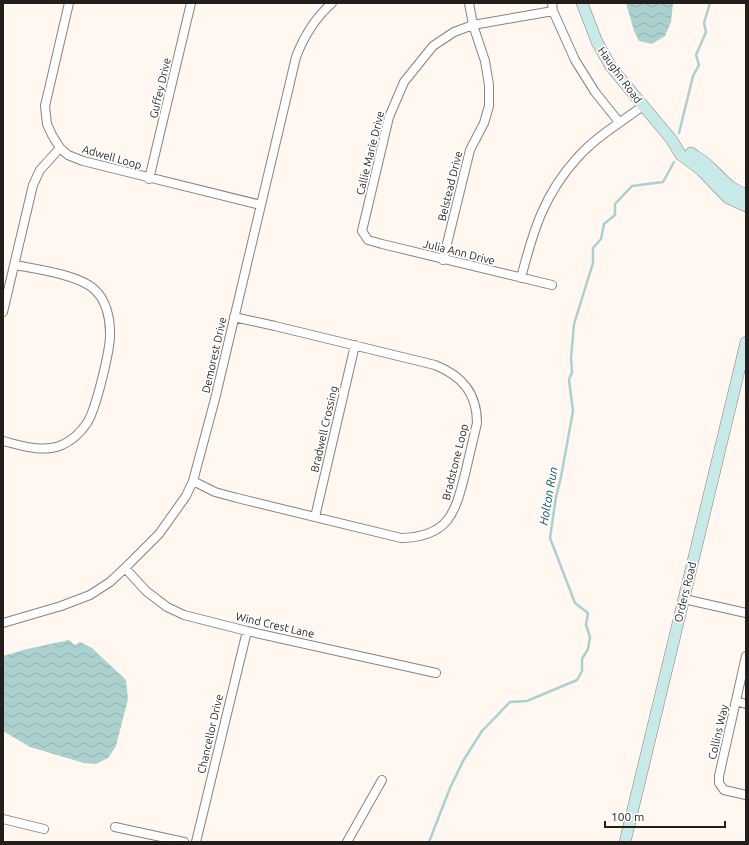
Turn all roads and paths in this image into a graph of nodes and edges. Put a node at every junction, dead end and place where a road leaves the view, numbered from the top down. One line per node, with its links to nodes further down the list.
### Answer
1 (69, 3): 11 (street, Adwell Loop)
2 (191, 3): 12 (street, Guffey Drive)
3 (332, 3): 14 (street, Demorest Drive)
4 (469, 3): 7 (street, Belstead Drive)
5 (582, 3): 8 (street, Haughn Road)
6 (552, 7): 7 (street, Callie Marie Drive); 9 (street)
7 (474, 25): 16 (street, Callie Marie Drive); 17 (street, Belstead Drive)
8 (642, 106): 9 (street); 10 (street, Haughn Road)
9 (619, 122): 19 (street)
10 (671, 139): 13 (street, Haughn Road); 15 (street, Haughn Road)
11 (60, 148): 12 (street, Adwell Loop); 18 (street)
12 (149, 178): 14 (street, Adwell Loop)
13 (746, 194)
14 (261, 205): 22 (street, Demorest Drive)
15 (746, 206)
16 (364, 236): 17 (street, Julia Ann Drive)
17 (443, 260): 19 (street, Julia Ann Drive)
18 (14, 264): 21 (street); 25 (street)
19 (521, 278): 20 (street, Julia Ann Drive)
20 (552, 286)
21 (3, 312)
22 (234, 317): 24 (street, Bradstone Loop); 26 (street, Demorest Drive)
23 (746, 342): 29 (street, Orders Road)
24 (355, 345): 27 (street, Bradwell Crossing); 27 (street, Bradstone Loop)
25 (3, 441)
26 (193, 482): 27 (street, Bradstone Loop); 28 (street, Demorest Drive)
27 (315, 517)
28 (125, 568): 31 (street, Demorest Drive); 32 (street, Wind Crest Lane)
29 (684, 599): 30 (street); 45 (street, Orders Road)
30 (746, 613)
31 (3, 623)
32 (247, 631): 34 (street, Wind Crest Lane); 43 (street, Chancellor Drive)
33 (746, 656): 35 (street, Collins Way)
34 (436, 673)
35 (736, 701): 36 (street); 38 (street, Collins Way)
36 (746, 704)
37 (382, 780): 44 (street)
38 (746, 794)
39 (3, 819): 41 (street)
40 (116, 827): 42 (street)
41 (44, 829)
42 (184, 842)
43 (196, 842)
44 (347, 842)
45 (625, 842)

